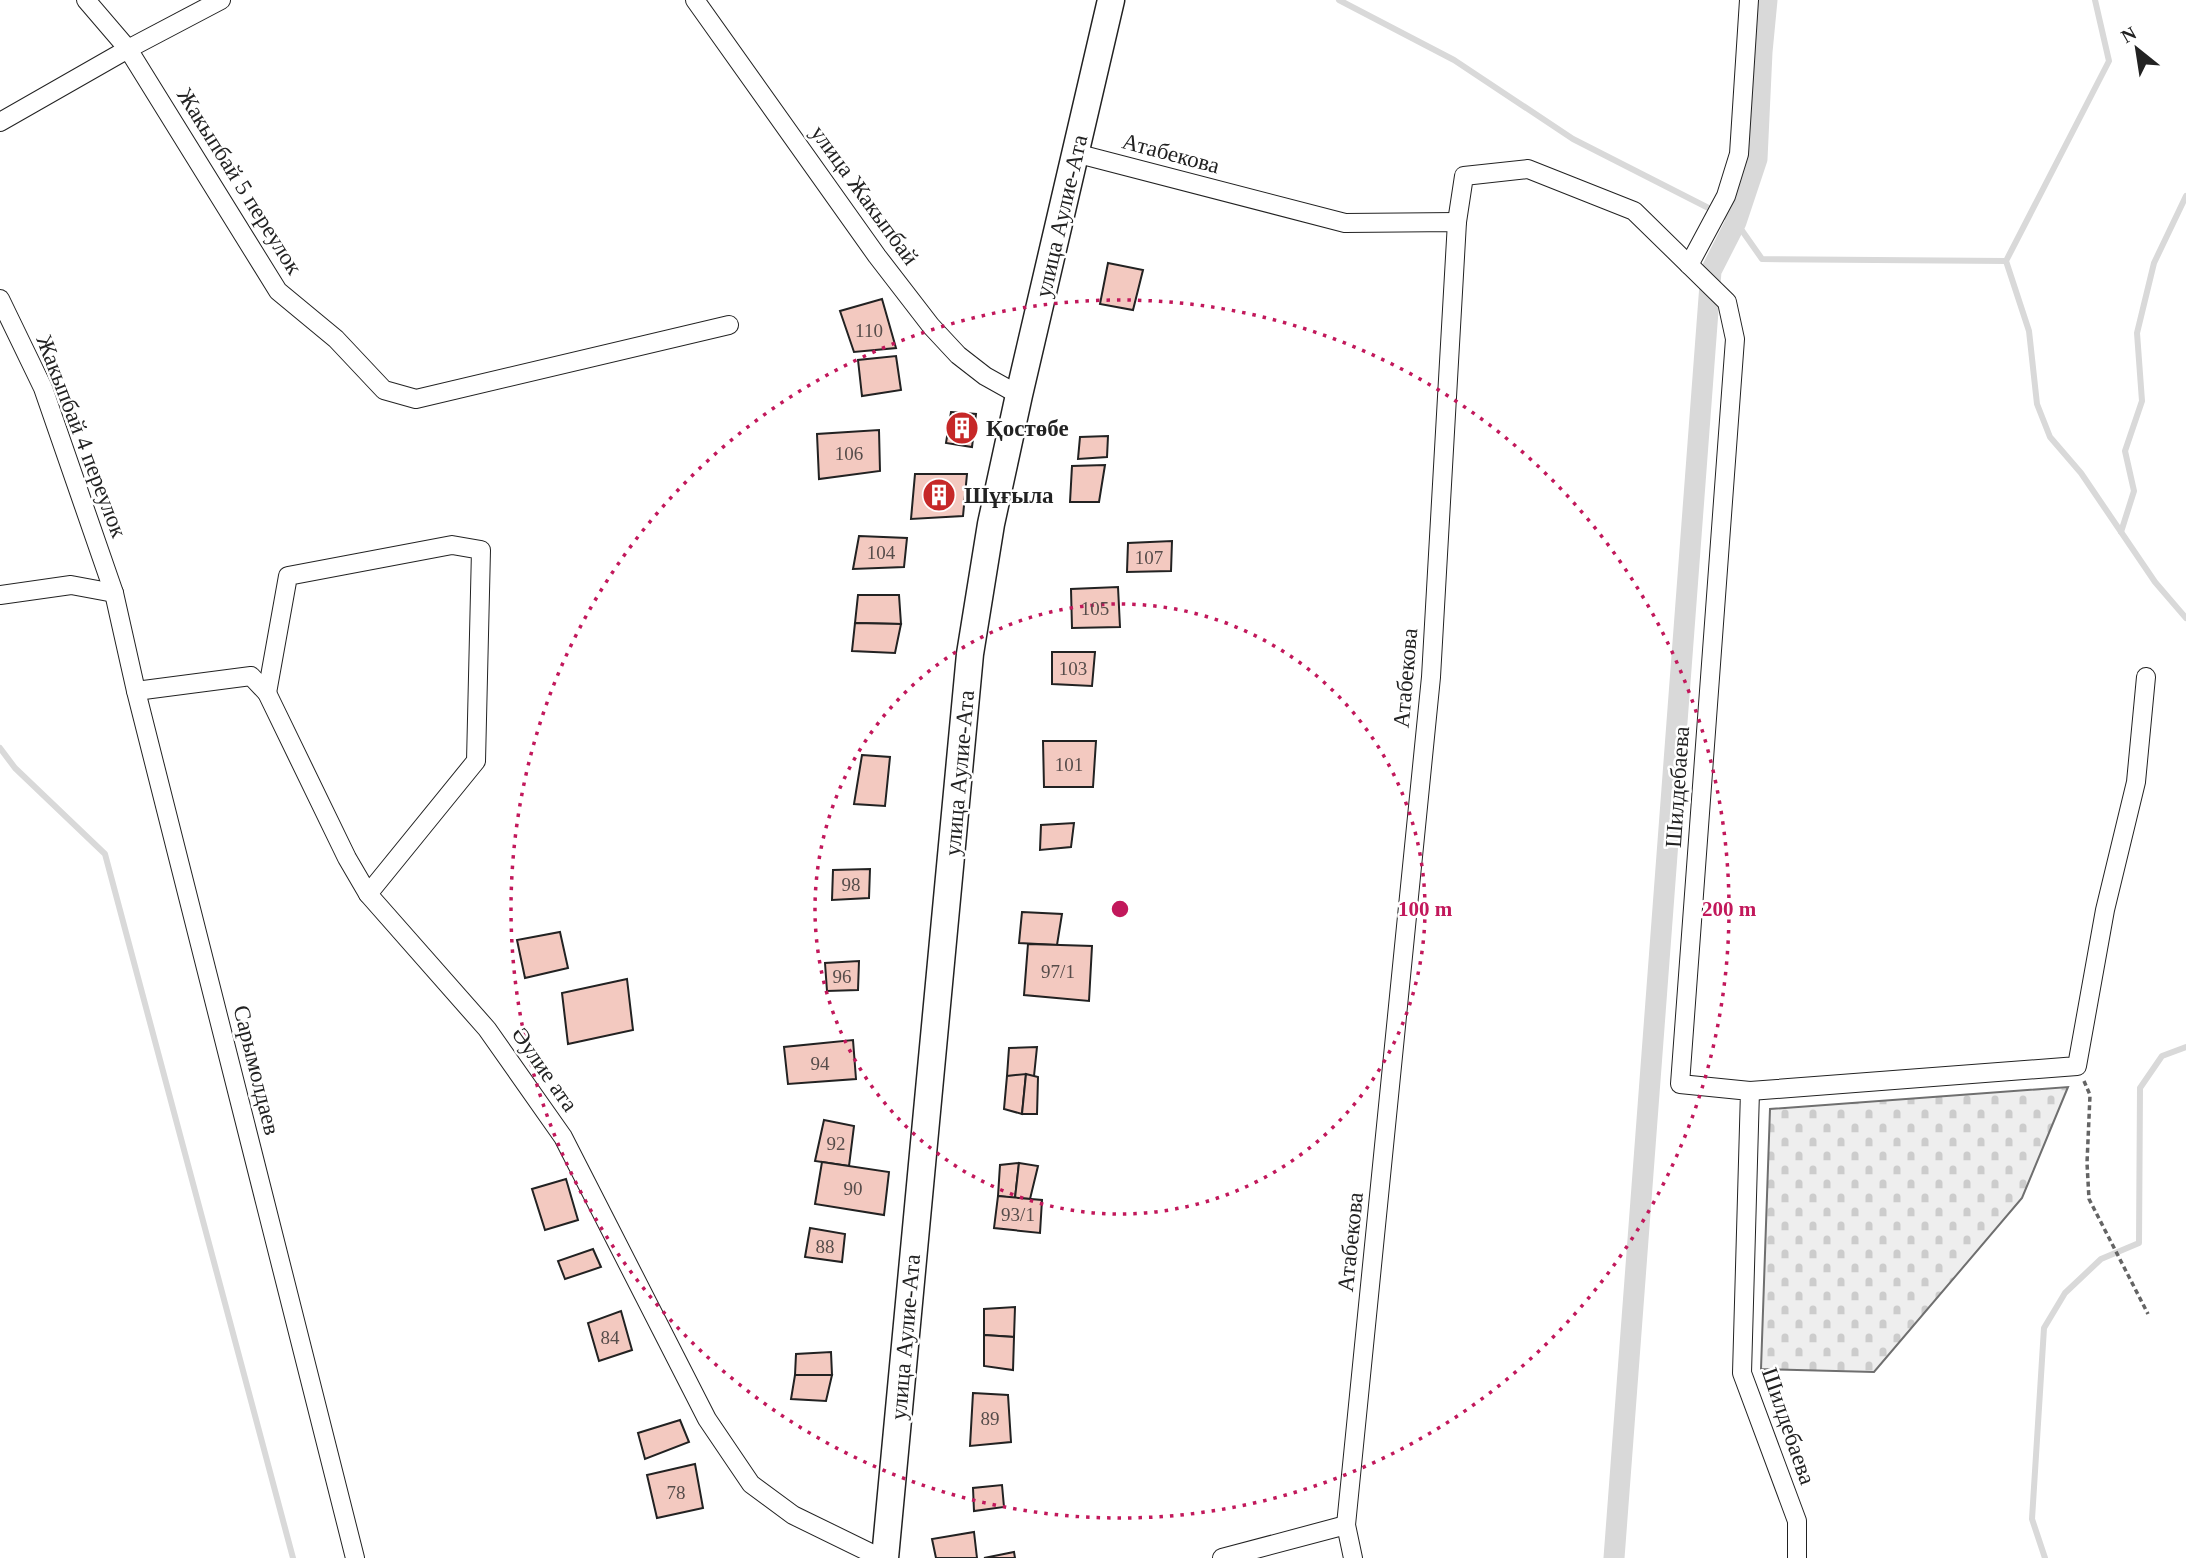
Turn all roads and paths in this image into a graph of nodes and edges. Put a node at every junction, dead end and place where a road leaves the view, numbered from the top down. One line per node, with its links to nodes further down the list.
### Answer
1 (86, 0): 6 (street, Жакыпбай 5 переулок)
2 (221, 0): 6 (street)
3 (695, 0): 13 (street, улица Жакыпбай)
4 (1111, 0): 8 (main road, улица Аулие-Ата)
5 (1749, 0): 10 (street)
6 (128, 49): 7 (street); 12 (street, Жакыпбай 5 переулок)
7 (0, 122)
8 (1075, 153): 9 (street, Атабекова); 13 (main road, улица Аулие-Ата)
9 (1457, 222): 10 (street, Шилдебаева); 23 (street, Атабекова)
10 (1689, 265): 21 (street, Шилдебаева)
11 (0, 299): 14 (street, Жакыпбай 4 переулок)
12 (729, 325)
13 (1019, 395): 25 (main road, улица Аулие-Ата)
14 (114, 593): 15 (street); 17 (street, Сарымолдаев)
15 (0, 595)
16 (2146, 677): 20 (street)
17 (136, 691): 18 (street); 24 (street, Сарымолдаев)
18 (267, 693): 19 (street, Әулие ата); 19 (street)
19 (368, 894): 25 (street, Әулие ата)
20 (2077, 1066): 21 (street); 22 (path)
21 (1750, 1091): 28 (street, Шилдебаева)
22 (2148, 1314)
23 (1346, 1525): 26 (street); 27 (street, Атабекова)
24 (355, 1558)
25 (883, 1558)
26 (1222, 1558)
27 (1353, 1558)
28 (1797, 1558)

